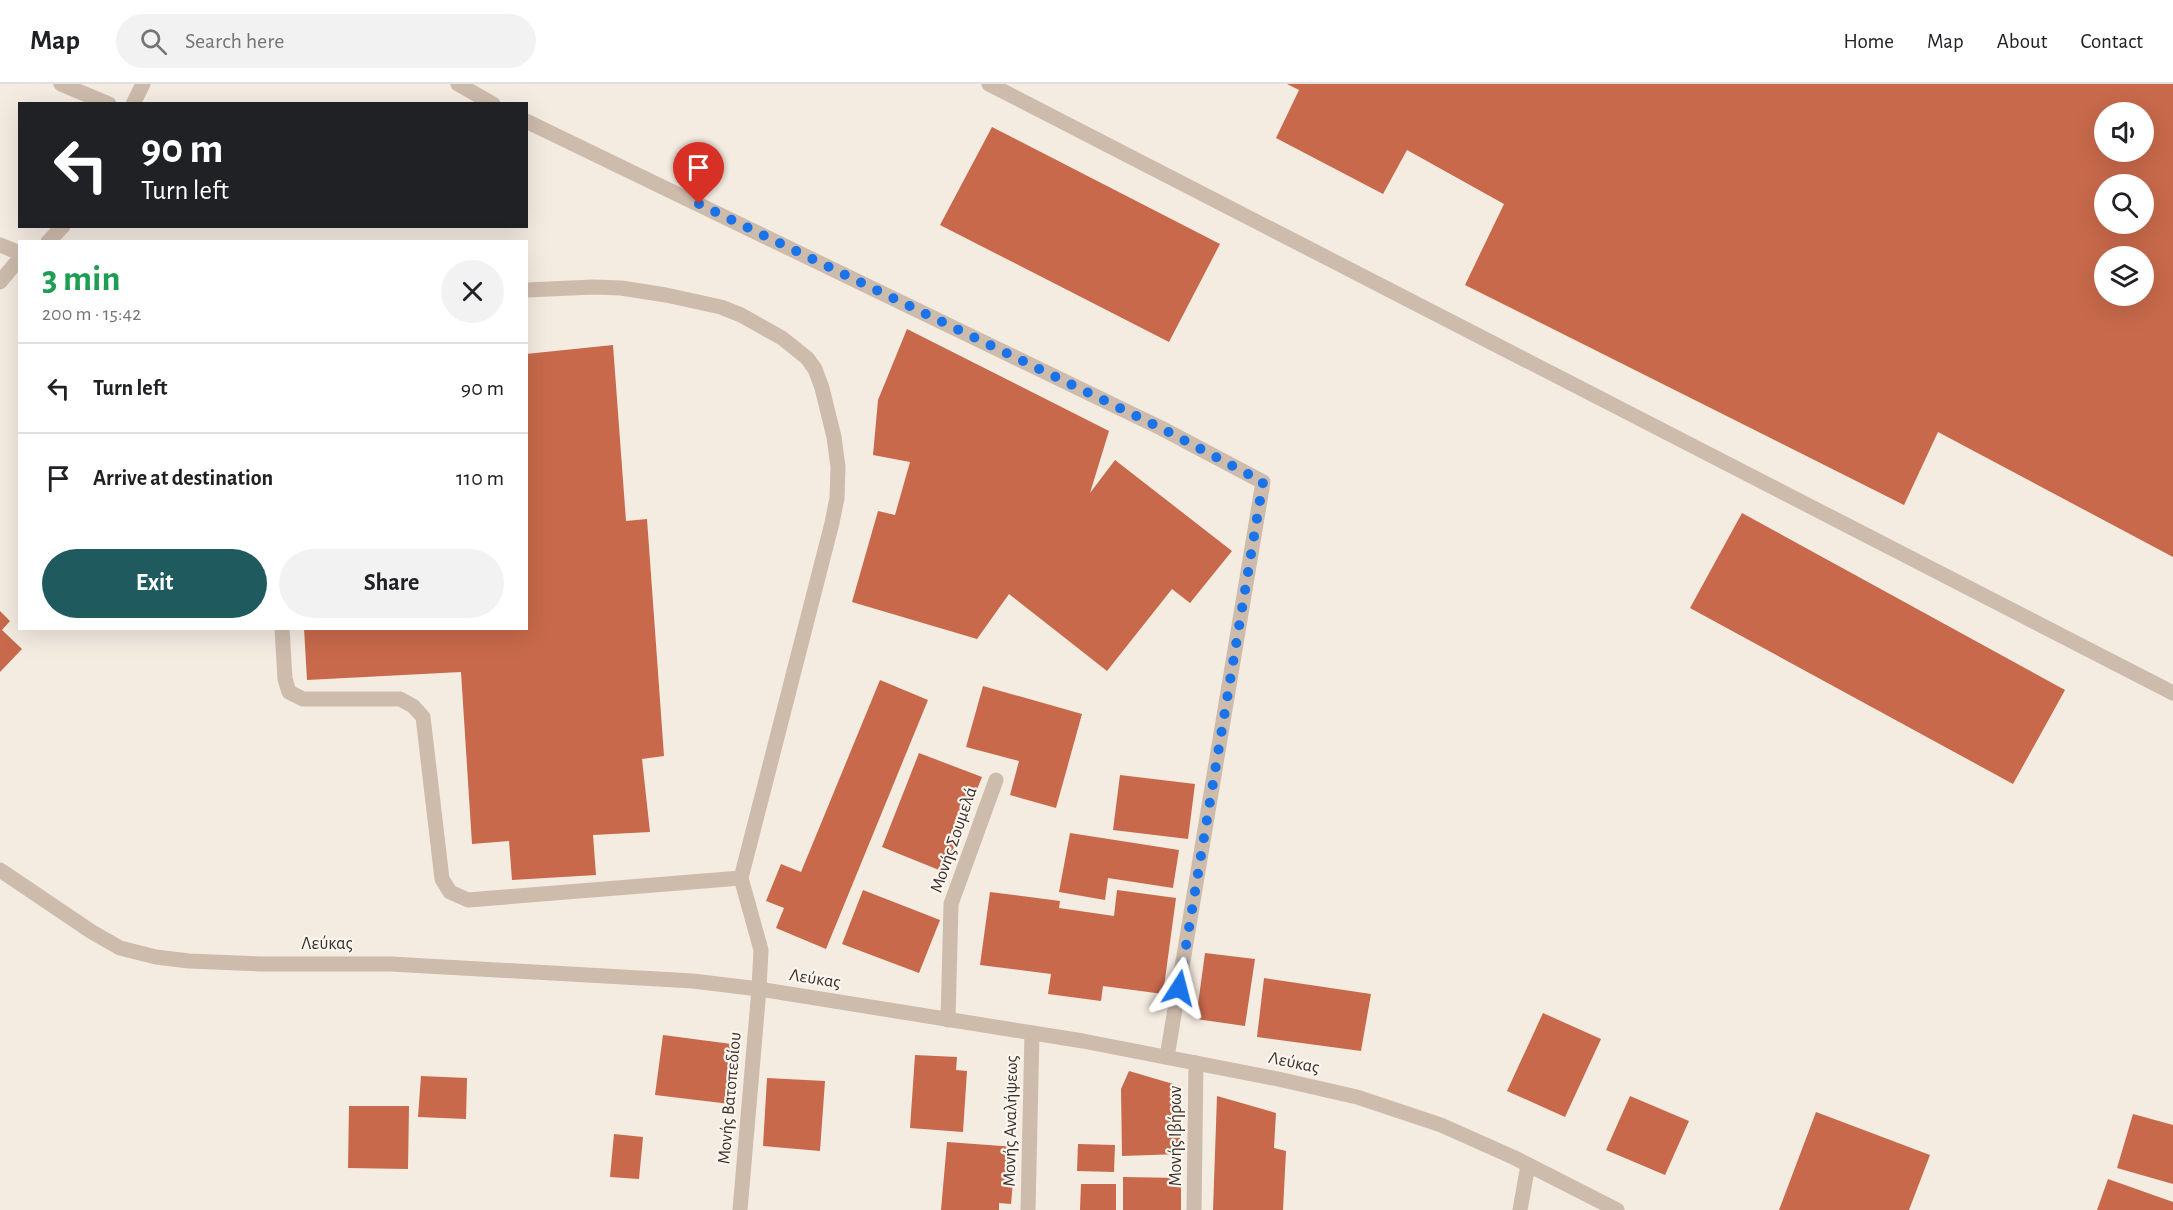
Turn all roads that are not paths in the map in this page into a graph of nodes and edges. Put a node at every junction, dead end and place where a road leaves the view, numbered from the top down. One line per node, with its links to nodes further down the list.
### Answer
1 (61, 84): 5 (street)
2 (143, 84): 6 (street)
3 (458, 84): 7 (street)
4 (989, 84): 17 (street)
5 (105, 102)
6 (134, 102)
7 (490, 102)
8 (528, 122): 24 (street)
9 (61, 228): 10 (street)
10 (50, 240)
11 (0, 245): 12 (street)
12 (18, 252)
13 (18, 260): 14 (street)
14 (0, 282)
15 (528, 290): 20 (street)
16 (282, 630): 20 (street)
17 (2173, 693)
18 (996, 780): 22 (street, Μονής Σουμελά)
19 (0, 870): 21 (street, Λεύκας)
20 (741, 878): 21 (street, Μονής Βατοπεδίου)
21 (759, 989): 22 (street, Λεύκας); 27 (street, Μονής Βατοπεδίου)
22 (948, 1020): 23 (street, Λεύκας)
23 (1032, 1033): 24 (street, Λεύκας); 28 (street, Μονής Αναλήψεως)
24 (1167, 1057): 25 (street, Λεύκας)
25 (1196, 1063): 26 (street, Λεύκας); 29 (street, Μονής Ιβήρων)
26 (1528, 1165): 30 (street); 31 (street, Λεύκας)
27 (740, 1210)
28 (1028, 1210)
29 (1194, 1210)
30 (1520, 1210)
31 (1617, 1210)

